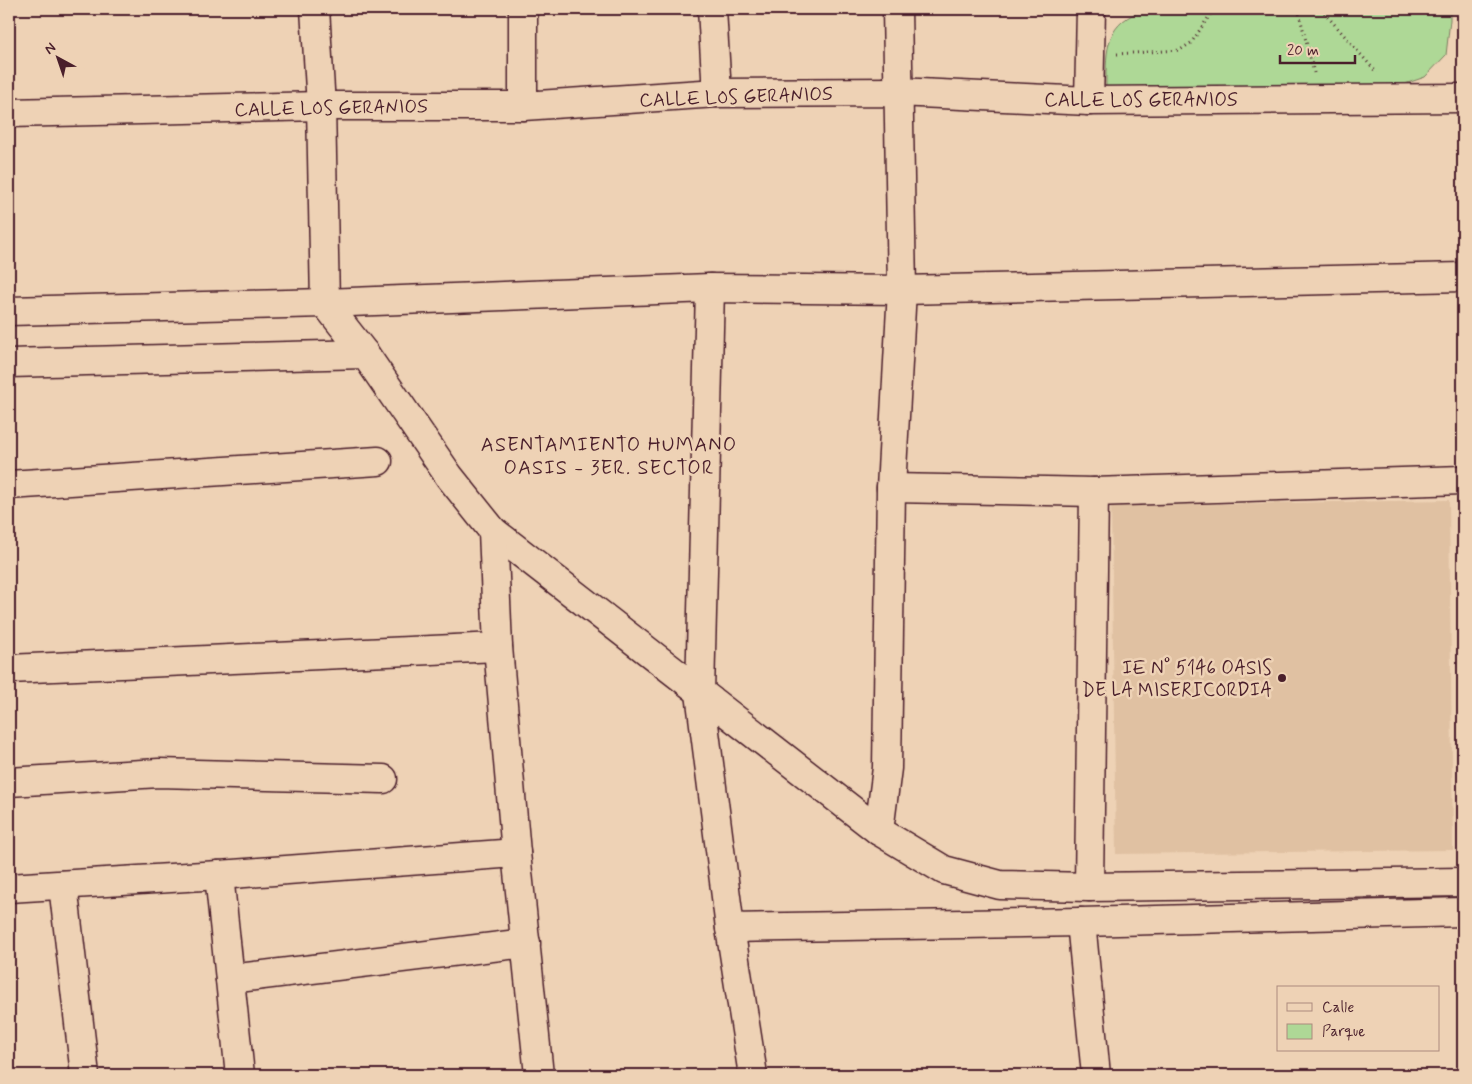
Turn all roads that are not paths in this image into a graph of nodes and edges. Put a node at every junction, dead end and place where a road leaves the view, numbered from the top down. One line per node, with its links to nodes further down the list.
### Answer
1 (315, 9): 10 (street)
2 (523, 9): 11 (street)
3 (712, 9): 7 (street)
4 (897, 9): 6 (street)
5 (1091, 9): 9 (street)
6 (898, 92): 7 (street, CALLE LOS GERANIOS); 9 (street, CALLE LOS GERANIOS); 15 (street)
7 (717, 93): 11 (street, CALLE LOS GERANIOS)
8 (1463, 98): 9 (street, CALLE LOS GERANIOS)
9 (1089, 101)
10 (321, 106): 11 (street, CALLE LOS GERANIOS); 12 (street, CALLE LOS GERANIOS); 16 (street)
11 (523, 106)
12 (9, 113)
13 (1463, 277): 15 (street)
14 (710, 288): 15 (street); 16 (street); 28 (street)
15 (902, 290): 23 (street)
16 (325, 303): 17 (street); 18 (street)
17 (9, 311)
18 (365, 354): 19 (street); 25 (street)
19 (9, 363)
20 (378, 461): 22 (street)
21 (1463, 480): 24 (street)
22 (9, 485)
23 (892, 488): 24 (street); 31 (street)
24 (1094, 492): 36 (street)
25 (493, 531): 26 (street); 28 (street)
26 (498, 648): 27 (street); 32 (street)
27 (9, 669)
28 (700, 693): 31 (street); 40 (street)
29 (383, 779): 30 (street)
30 (9, 782)
31 (879, 832): 36 (street)
32 (516, 853): 33 (street); 41 (street)
33 (219, 875): 35 (street); 42 (street)
34 (1463, 882): 36 (street)
35 (63, 885): 37 (street); 43 (street)
36 (1090, 887)
37 (9, 888)
38 (1463, 912): 39 (street)
39 (1080, 922): 40 (street); 47 (street)
40 (730, 928): 46 (street)
41 (526, 943): 42 (street); 45 (street)
42 (230, 979): 44 (street)
43 (85, 1075)
44 (240, 1075)
45 (539, 1075)
46 (753, 1075)
47 (1096, 1075)

